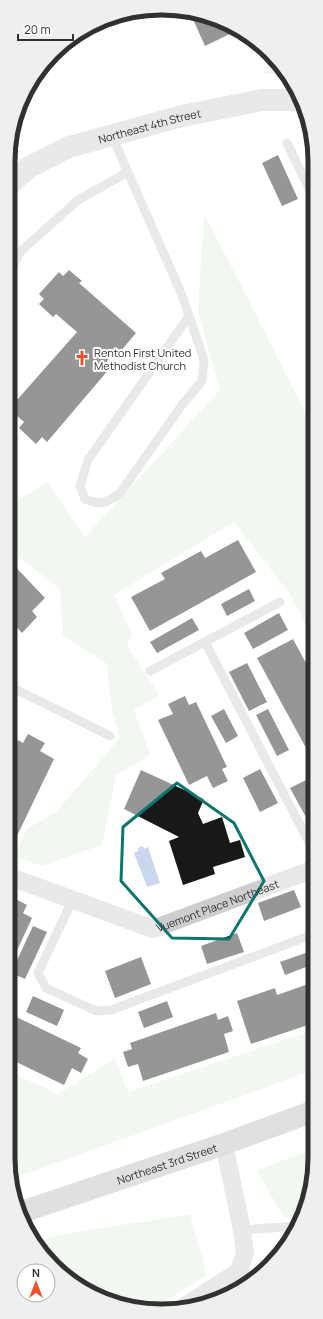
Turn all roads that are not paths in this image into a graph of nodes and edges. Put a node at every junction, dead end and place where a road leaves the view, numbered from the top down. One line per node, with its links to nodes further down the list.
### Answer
1 (294, 100): 2 (street, Northeast 4th Street)
2 (112, 136): 4 (lane); 5 (street, Northeast 4th Street)
3 (287, 143): 6 (lane)
4 (128, 172): 7 (lane); 8 (lane)
5 (15, 180)
6 (308, 187)
7 (15, 262)
8 (189, 316): 8 (lane)
9 (280, 602): 10 (lane)
10 (205, 642): 11 (lane); 14 (lane)
11 (150, 671)
12 (15, 689): 13 (lane)
13 (110, 736)
14 (308, 840)
15 (308, 871): 17 (street, Vuemont Place Northeast)
16 (15, 878): 17 (street, Vuemont Place Northeast)
17 (73, 899): 18 (lane)
18 (308, 936)
19 (308, 1113): 20 (main road, Northeast 3rd Street)
20 (224, 1144): 21 (main road, Northeast 3rd Street); 23 (street)
21 (25, 1211)
22 (291, 1226): 23 (lane)
23 (242, 1230): 24 (street)
24 (194, 1300)

